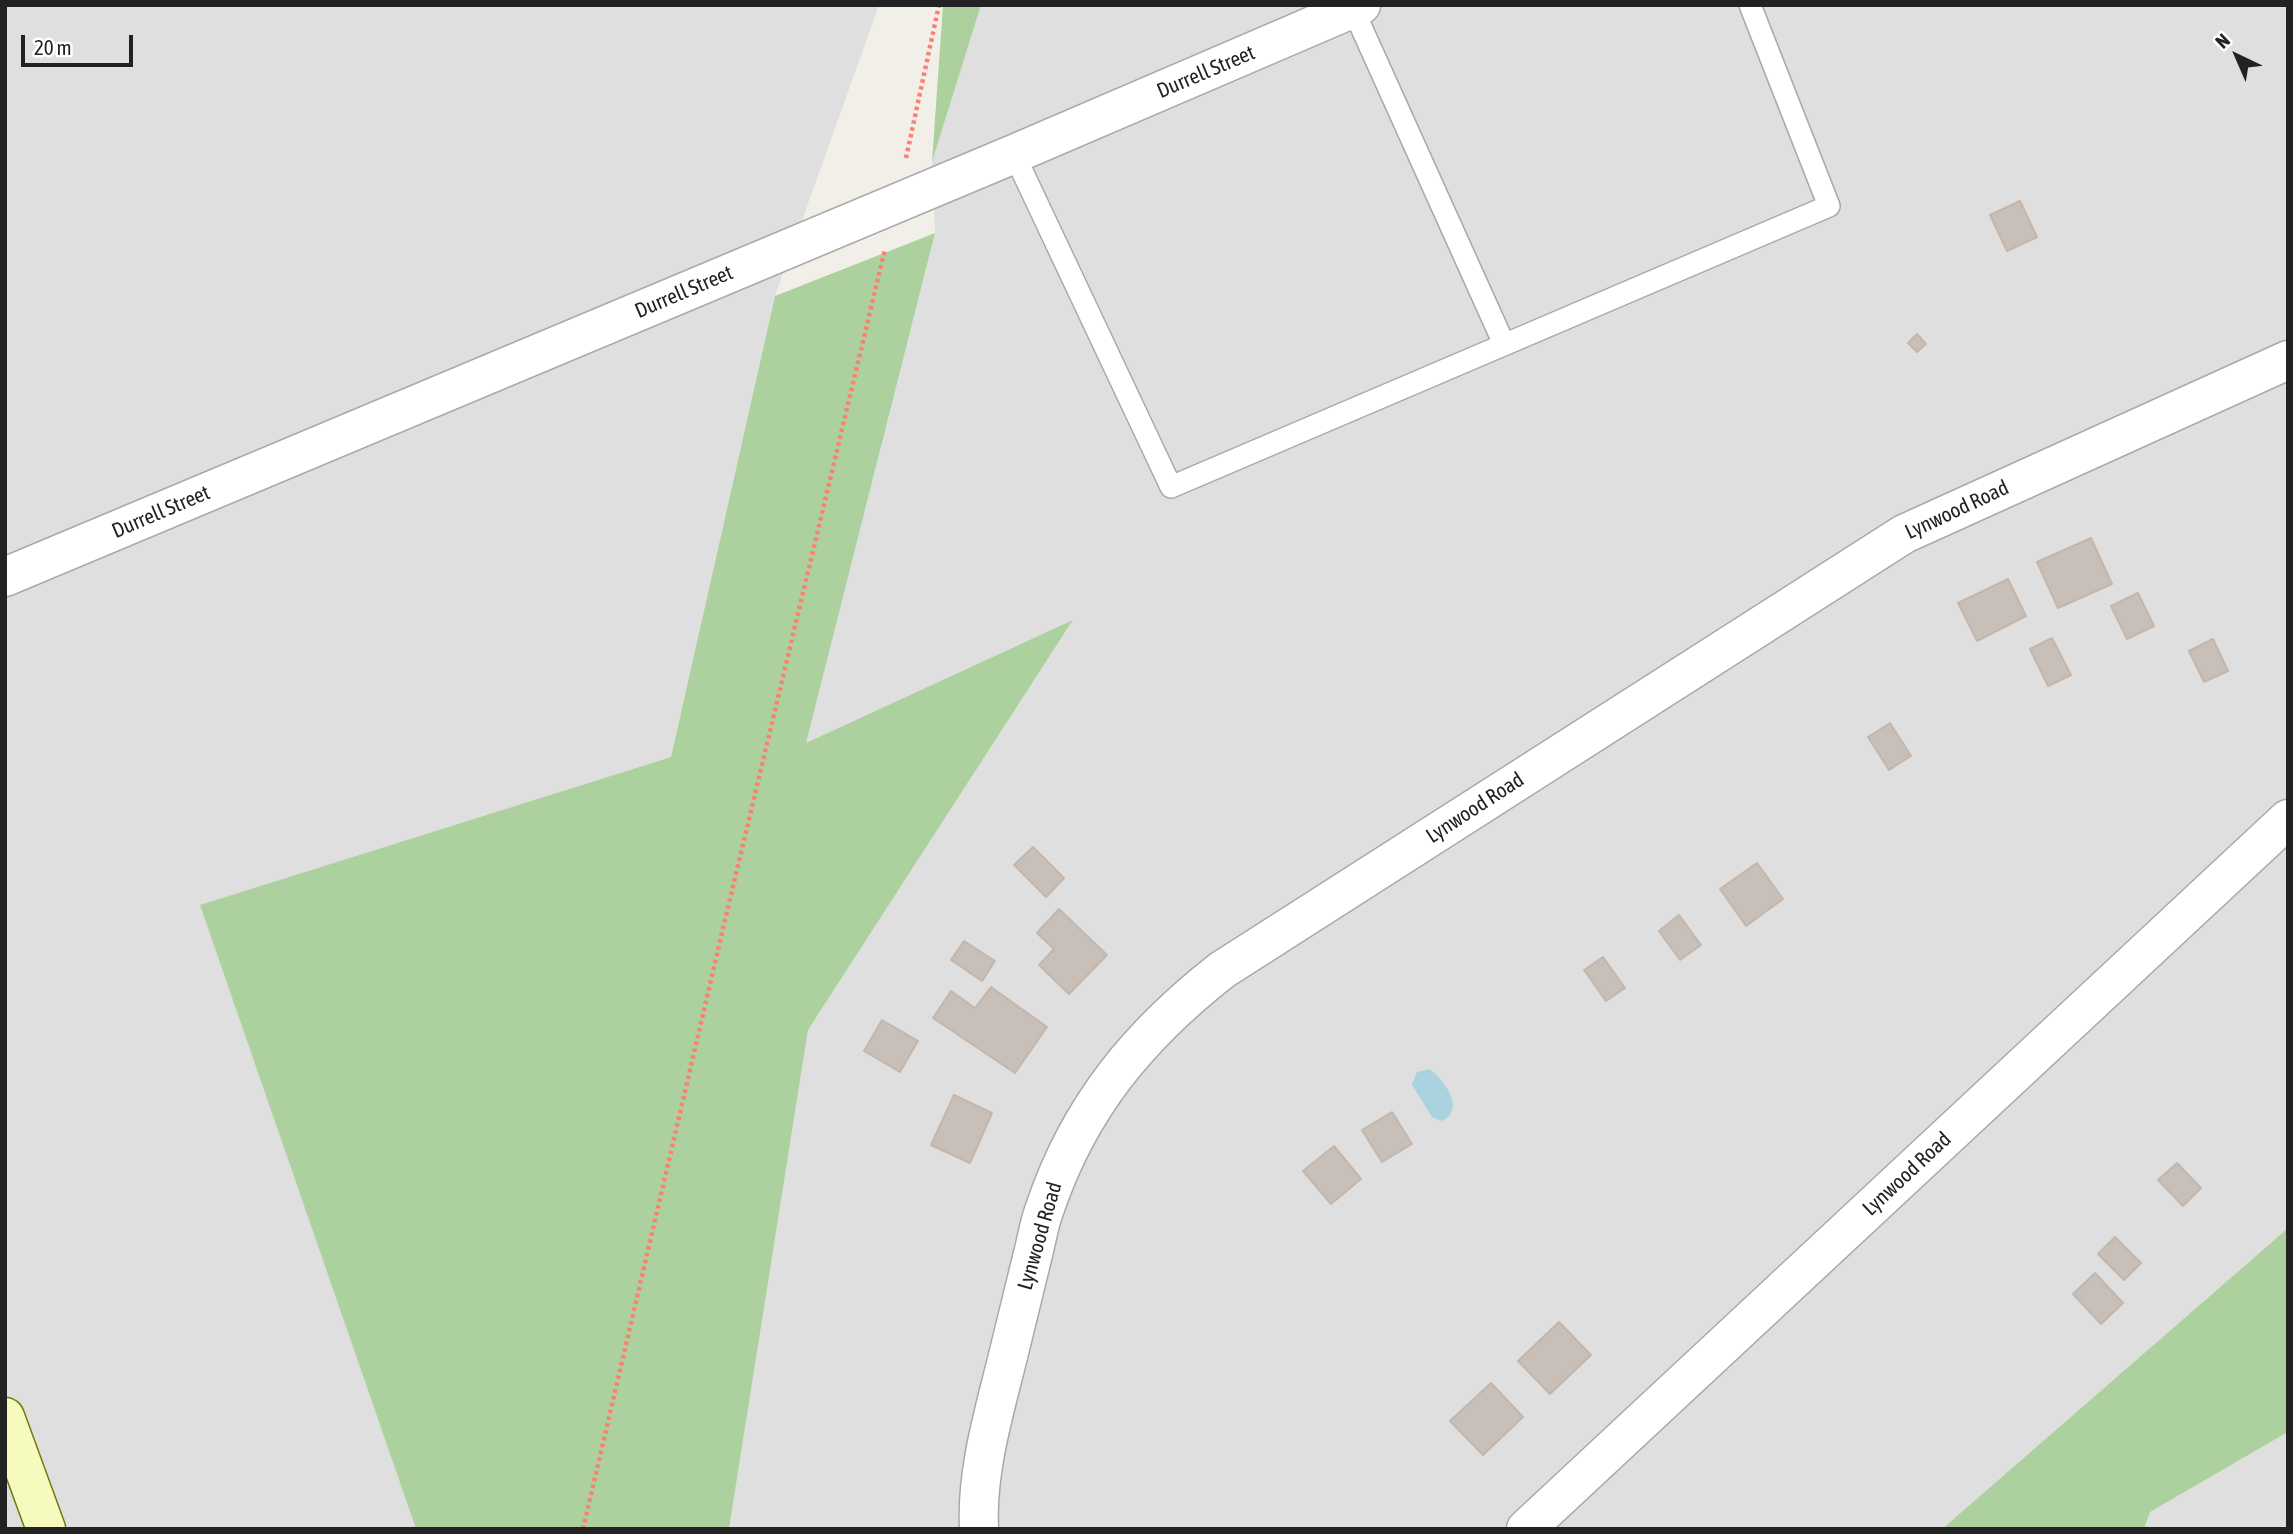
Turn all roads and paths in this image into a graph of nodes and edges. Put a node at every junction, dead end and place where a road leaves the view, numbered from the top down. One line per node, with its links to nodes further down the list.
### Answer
1 (939, 5): 5 (path)
2 (1750, 5): 6 (lane)
3 (1357, 7): 4 (street, Durrell Street); 6 (lane)
4 (1014, 154): 5 (street, Durrell Street); 6 (lane)
5 (897, 202): 8 (street, Durrell Street); 12 (path)
6 (1504, 344)
7 (2288, 360): 13 (street, Lynwood Road)
8 (5, 577)
9 (2288, 819): 14 (street, Lynwood Road)
10 (5, 1417): 11 (main road)
11 (46, 1529)
12 (583, 1529)
13 (979, 1529)
14 (1527, 1529)

